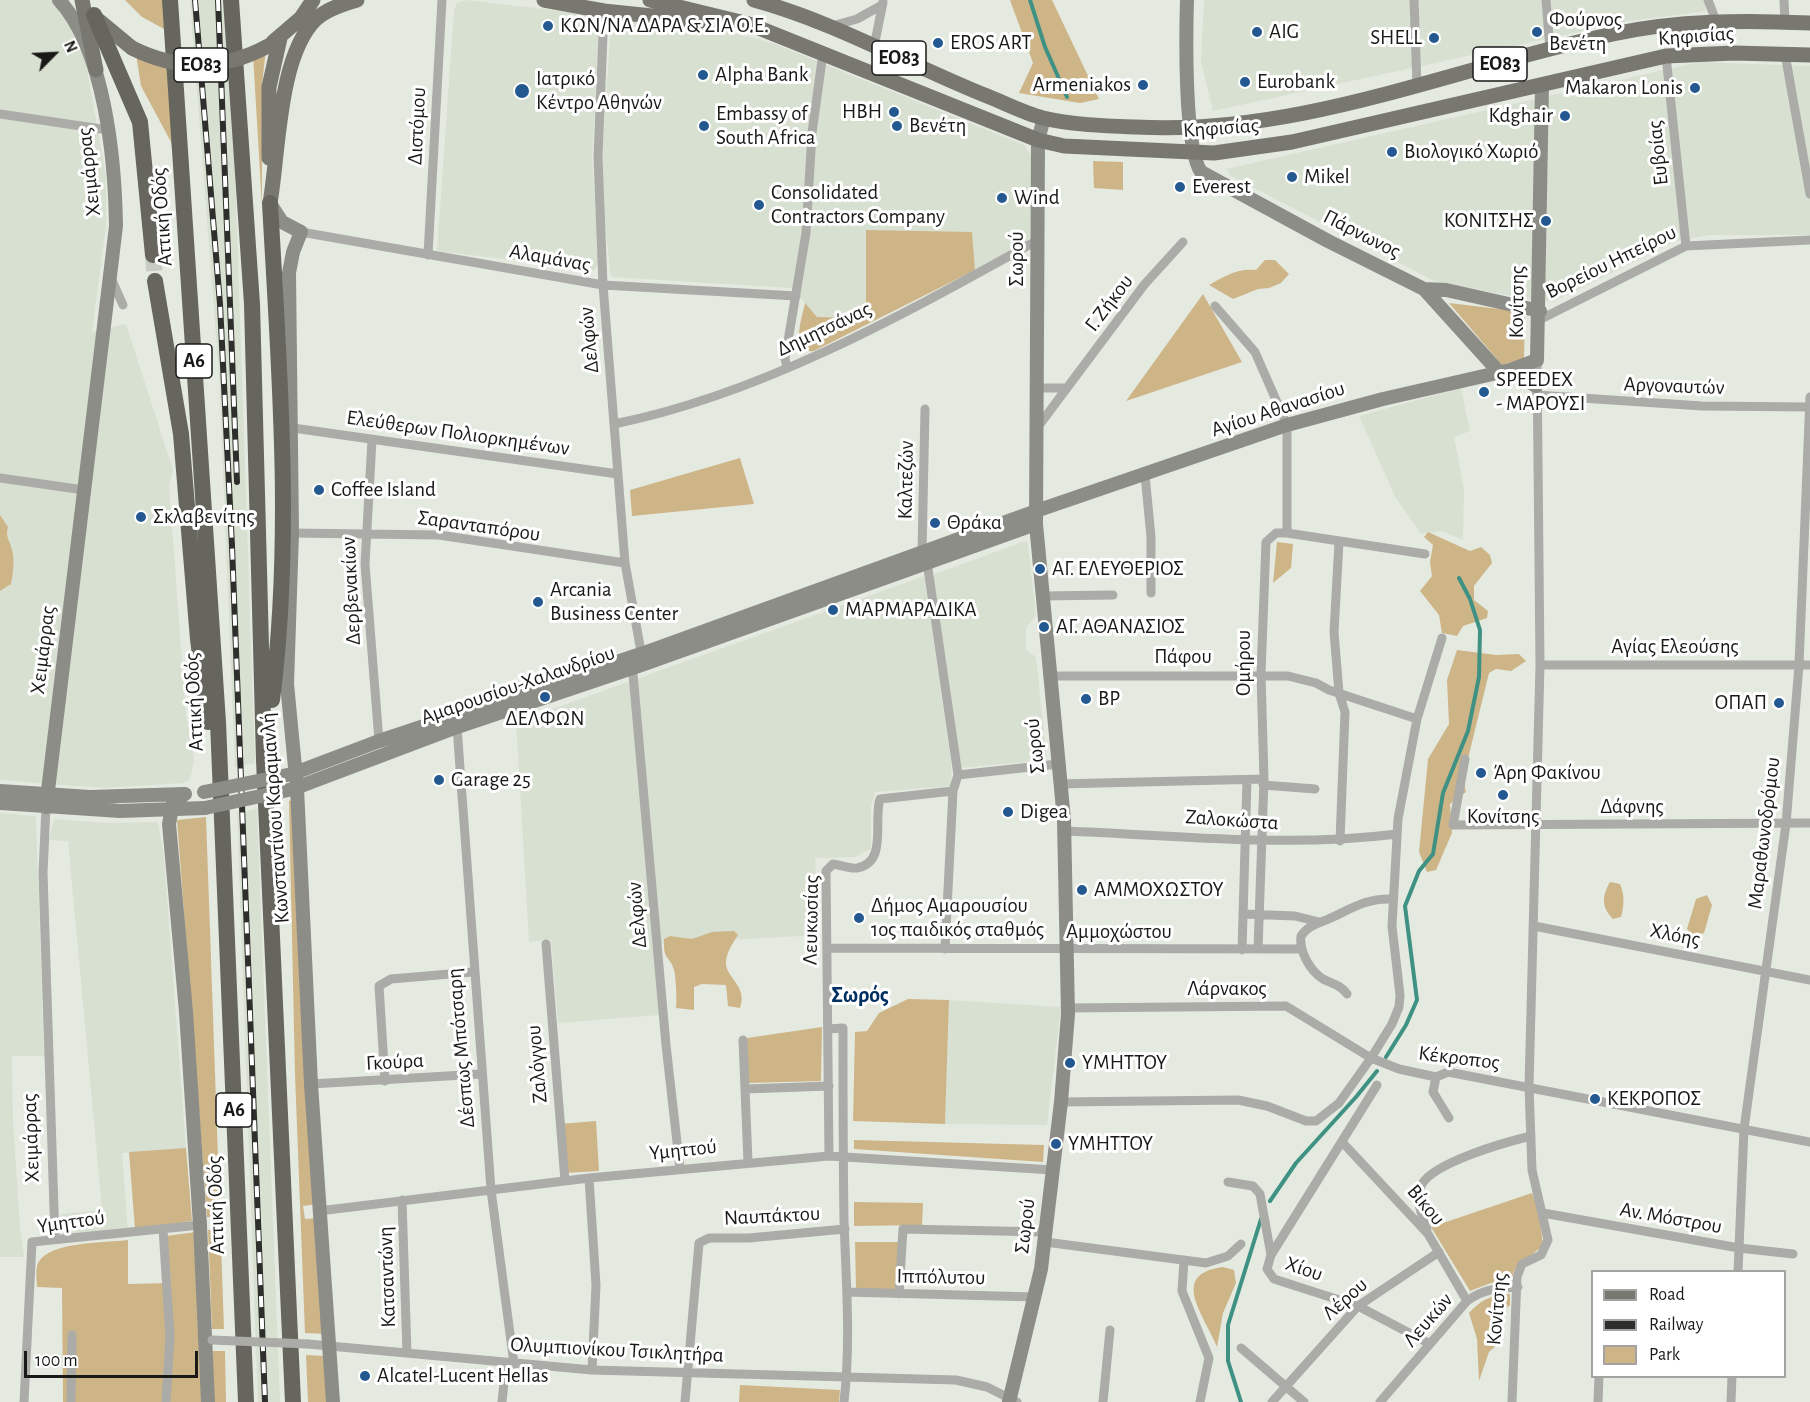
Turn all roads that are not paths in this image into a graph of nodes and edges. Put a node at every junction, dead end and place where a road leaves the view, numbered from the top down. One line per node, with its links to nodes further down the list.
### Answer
1 (59, 0): 31 (street, Χειμάρρας)
2 (83, 0): 18 (main road, ΕΟ83); 31 (main road)
3 (170, 0): 113 (highway, Αττική Οδός / Α6)
4 (231, 0): 98 (highway, Α6)
5 (313, 0): 24 (main road, ΕΟ83)
6 (357, 0): 41 (main road)
7 (442, 0): 48 (street, Διστόμου)
8 (544, 0): 17 (main road)
9 (650, 0): 19 (main road, Κηφισίας / ΕΟ83)
10 (754, 0): 23 (main road, Κηφισίας / ΕΟ83)
11 (1187, 0): 36 (street)
12 (1414, 0): 33 (street)
13 (1546, 0): 26 (street)
14 (1708, 0): 20 (street)
15 (1784, 0): 21 (street)
16 (883, 2): 23 (street); 25 (street)
17 (604, 11): 19 (main road); 51 (street, Δελφών)
18 (94, 15): 24 (main road, ΕΟ83, bridge); 47 (highway)
19 (728, 18): 27 (main road, Κηφισίας / ΕΟ83)
20 (1716, 21): 21 (main road, Κηφισίας / ΕΟ83); 26 (main road, Κηφισίας / ΕΟ83)
21 (1785, 22): 22 (main road, Κηφισίας / ΕΟ83)
22 (1810, 23)
23 (830, 26): 25 (main road, Κηφισίας / ΕΟ83)
24 (275, 41): 41 (main road)
25 (874, 47): 35 (main road, Κηφισίας / ΕΟ83)
26 (1550, 50): 33 (main road, Κηφισίας / ΕΟ83)
27 (823, 53): 38 (main road, Κηφισίας / ΕΟ83); 53 (street)
28 (1785, 54): 29 (main road, Κηφισίας / ΕΟ83); 30 (main road, Κηφισίας / ΕΟ83); 40 (street)
29 (1810, 55)
30 (1666, 56): 32 (main road, Κηφισίας / ΕΟ83); 46 (street, Ευβοίας)
31 (96, 70): 37 (street, Χειμάρρας)
32 (1542, 84): 39 (main road, Κηφισίας / ΕΟ83); 56 (street, Κονίτσης)
33 (1418, 86): 36 (main road, Κηφισίας / ΕΟ83)
34 (0, 114): 37 (street)
35 (1044, 118): 36 (main road, Κηφισίας / ΕΟ83); 38 (street, Σωρού)
36 (1191, 127): 39 (street)
37 (108, 130): 49 (street, Χειμάρρας)
38 (1038, 140): 39 (main road, Κηφισίας / ΕΟ83); 43 (street, Σωρού)
39 (1195, 153): 52 (street, Πάρνωνος)
40 (1810, 194)
41 (270, 203): 42 (street); 98 (highway)
42 (301, 232): 48 (street, Αλαμάνας); 68 (street, Κωνσταντίνου Καραμανλή)
43 (1038, 240): 58 (street, Δημητσάνας); 60 (street, Σωρού)
44 (1810, 240): 46 (street, Βορείου Ηπείρου)
45 (1183, 242): 61 (street, Γ. Ζήκου)
46 (1686, 246): 56 (street, Βορείου Ηπείρου)
47 (153, 255)
48 (428, 255): 51 (street, Αλαμάνας)
49 (111, 278): 54 (street); 74 (street, Χειμάρρας)
50 (155, 281): 113 (highway)
51 (603, 285): 53 (street, Αλαμάνας); 66 (street, Δελφών)
52 (1424, 289): 56 (street, Βορείου Ηπείρου); 59 (street, Πάρνωνος)
53 (796, 296): 58 (street)
54 (123, 305)
55 (1215, 306): 67 (street)
56 (1539, 315): 57 (street, Κονίτσης)
57 (1537, 360): 59 (street, Αγίου Αθανασίου); 62 (street, Κονίτσης)
58 (787, 367): 66 (street, Δημητσάνας)
59 (1504, 371): 62 (street, Πάρνωνος); 67 (street, Αγίου Αθανασίου)
60 (1037, 388): 61 (street); 69 (street, Σωρού)
61 (1065, 388): 69 (street, Γ. Ζήκου)
62 (1536, 390): 64 (street, Αργοναυτών); 88 (street, Κονίτσης)
63 (1810, 397): 64 (street, Μαραθωνοδρόμου)
64 (1810, 407): 89 (street, Μαραθωνοδρόμου)
65 (925, 409): 81 (street, Καλτεζών)
66 (614, 424): 71 (street, Δελφών)
67 (1287, 425): 72 (street, Αγίου Αθανασίου); 78 (street)
68 (292, 428): 70 (street, Ελεύθερων Πολιορκημένων); 77 (street, Κωνσταντίνου Καραμανλή)
69 (1037, 428): 75 (street, Σωρού)
70 (372, 440): 71 (street, Ελεύθερων Πολιορκημένων); 76 (street, Δερβενακίων)
71 (618, 474): 82 (street, Δελφών)
72 (1145, 475): 75 (street, Αγίου Αθανασίου); 83 (street)
73 (0, 478): 74 (street)
74 (84, 490): 110 (street, Χειμάρρας)
75 (1036, 513): 81 (street, Αμαρουσίου-Χαλανδρίου); 85 (street, Σωρού)
76 (365, 532): 77 (street, Σαρανταπόρου); 82 (street, Σαρανταπόρου); 96 (street, Δερβενακίων)
77 (292, 533): 100 (street, Κωνσταντίνου Καραμανλή)
78 (1287, 533): 79 (street); 91 (street, Ομήρου)
79 (1339, 542): 80 (street); 93 (street)
80 (1425, 554)
81 (925, 557): 87 (street, Αμαρουσίου-Χαλανδρίου); 101 (street, Καλτεζών)
82 (625, 563): 87 (street, Δελφών)
83 (1150, 593)
84 (1113, 595): 85 (street)
85 (1042, 596): 92 (street, Σωρού)
86 (1442, 638): 94 (street)
87 (637, 661): 95 (street, Αμαρουσίου-Χαλανδρίου); 96 (street, Αμαρουσίου-Χαλανδρίου); 159 (street, Δελφών)
88 (1540, 665): 89 (street, Αγίας Ελεούσης); 116 (street, Κονίτσης)
89 (1799, 665): 90 (street, Αγίας Ελεούσης); 115 (street, Μαραθωνοδρόμου)
90 (1810, 665)
91 (1261, 674): 92 (street, Πάφου); 93 (street, Πάφου); 103 (street, Ομήρου)
92 (1048, 676): 99 (street, Σωρού)
93 (1339, 693): 94 (street, Πάφου); 120 (street)
94 (1417, 719): 118 (street)
95 (457, 727): 105 (street, Αμαρουσίου-Χαλανδρίου); 135 (street, Δέσπως Μπότσαρη)
96 (379, 741): 100 (street, Αμαρουσίου-Χαλανδρίου)
97 (1465, 759): 116 (street, Δάφνης)
98 (264, 760): 207 (highway, Α6)
99 (1058, 764): 101 (street); 104 (street, Σωρού)
100 (294, 773): 105 (street, Κωνσταντίνου Καραμανλή); 109 (street, Αμαρουσίου-Χαλανδρίου, bridge)
101 (958, 775): 108 (street)
102 (1247, 780): 103 (street); 104 (street); 119 (street)
103 (1264, 782): 106 (street); 121 (street, Ομήρου)
104 (1059, 784): 117 (street, Σωρού)
105 (296, 789): 112 (street, Αμαρουσίου-Χαλανδρίου, bridge); 145 (street, Κωνσταντίνου Καραμανλή)
106 (1315, 789)
107 (0, 791): 110 (street, Αμαρουσίου-Χαλανδρίου)
108 (953, 791): 128 (street, Λευκωσίας); 131 (street)
109 (185, 794): 110 (street, Αμαρουσίου-Χαλανδρίου); 112 (street)
110 (46, 801): 111 (street, Αμαρουσίου-Χαλανδρίου); 112 (street, Αμαρουσίου-Χαλανδρίου); 173 (street, Χειμάρρας)
111 (0, 803)
112 (170, 811): 168 (street)
113 (222, 818): 206 (highway, Αττική Οδός / Α6)
114 (1810, 823): 115 (street, Δάφνης)
115 (1786, 824): 116 (street, Δάφνης); 134 (street, Μαραθωνοδρόμου)
116 (1536, 825): 126 (street, Κονίτσης)
117 (1064, 831): 119 (street, Ζαλοκώστα); 132 (street, Σωρού)
118 (1397, 834): 120 (street, Ζαλοκώστα); 122 (street)
119 (1245, 841): 121 (street, Ζαλοκώστα); 123 (street)
120 (1340, 841): 121 (street, Ζαλοκώστα)
121 (1262, 842): 124 (street, Ομήρου)
122 (1392, 899): 125 (street); 141 (street)
123 (1243, 914): 124 (street); 133 (street)
124 (1259, 916): 125 (street); 129 (street, Ομήρου)
125 (1319, 922): 130 (street)
126 (1534, 926): 134 (street, Χλόης); 148 (street, Κονίτσης)
127 (546, 944): 162 (street, Ζαλόγγου)
128 (828, 948): 131 (street, Αμμοχώστου); 139 (street, Λευκωσίας)
129 (1258, 949): 130 (street, Αμμοχώστου); 133 (street, Αμμοχώστου)
130 (1302, 949): 137 (street)
131 (945, 950): 132 (street, Αμμοχώστου)
132 (1068, 950): 133 (street, Αμμοχώστου); 138 (street, Σωρού)
133 (1242, 950)
134 (1763, 971): 136 (street, Χλόης); 152 (street, Μαραθωνοδρόμου)
135 (473, 972): 142 (street, Δέσπως Μπότσαρη); 144 (street)
136 (1810, 980)
137 (1347, 994)
138 (1068, 1008): 141 (street, Λάρνακος); 150 (street, Σωρού)
139 (829, 1029): 147 (street, Λευκωσίας); 157 (street)
140 (743, 1040): 149 (street)
141 (1371, 1058): 143 (street, Κέκροπος); 150 (street)
142 (481, 1074): 144 (street, Γκούρα); 164 (street, Δέσπως Μπότσαρη)
143 (1436, 1077): 148 (street, Κέκροπος); 151 (street)
144 (385, 1082): 145 (street, Γκούρα)
145 (311, 1084): 166 (street, Κωνσταντίνου Καραμανλή)
146 (1377, 1085): 155 (street)
147 (829, 1086): 149 (street); 156 (street, Λευκωσίας)
148 (1530, 1086): 152 (street, Κέκροπος); 153 (street, Κονίτσης)
149 (745, 1089): 158 (street)
150 (1061, 1102): 160 (street, Σωρού)
151 (1449, 1118)
152 (1744, 1129): 154 (street, Κέκροπος); 175 (street, Μαραθωνοδρόμου)
153 (1531, 1136): 167 (street, Κονίτσης); 171 (street)
154 (1810, 1142)
155 (1343, 1143): 171 (street, Βίκου); 178 (street)
156 (829, 1156): 157 (street, Υμηττού); 158 (street, Υμηττού)
157 (843, 1156): 160 (street, Υμηττού); 170 (street)
158 (748, 1162): 159 (street, Υμηττού)
159 (680, 1168): 161 (street, Υμηττού)
160 (1053, 1170): 172 (street, Σωρού)
161 (589, 1178): 162 (street, Υμηττού); 195 (street)
162 (565, 1181): 164 (street, Υμηττού)
163 (1228, 1182): 178 (street)
164 (491, 1191): 165 (street, Υμηττού); 194 (street, Δέσπως Μπότσαρη)
165 (402, 1200): 166 (street, Υμηττού); 193 (street, Κατσαντώνη)
166 (319, 1211): 191 (street, Κωνσταντίνου Καραμανλή)
167 (1543, 1213): 175 (street, Αν. Μόστρου); 181 (street, Κονίτσης)
168 (200, 1225): 169 (street, Υμηττού); 189 (street)
169 (163, 1229): 173 (street, Υμηττού); 204 (street)
170 (845, 1229): 182 (street); 196 (street, Ναυπάκτου)
171 (1428, 1234): 176 (street, Βίκου)
172 (1045, 1237): 179 (street); 183 (street); 184 (street, Σωρού)
173 (55, 1239): 202 (street, Υμηττού)
174 (1241, 1244): 179 (street)
175 (1739, 1248): 177 (street, Αν. Μόστρου); 180 (street, Μαραθωνοδρόμου)
176 (1439, 1252): 185 (street, Βίκου); 186 (street, Λέρου)
177 (1793, 1254)
178 (1271, 1255): 186 (street, Χίου)
179 (1184, 1260): 213 (street)
180 (1738, 1270)
181 (1518, 1287): 185 (street, Λευκών); 217 (street, Κονίτσης)
182 (847, 1292): 183 (street, Ιππόλυτου); 197 (street)
183 (899, 1294): 184 (street, Ιππόλυτου)
184 (1035, 1297): 201 (street, Σωρού)
185 (1467, 1301): 190 (street, Λευκών)
186 (1358, 1306): 190 (street, Χίου); 200 (street, Λέρου)
187 (1110, 1330): 212 (street)
188 (72, 1335): 203 (street)
189 (209, 1340): 191 (street, Ολυμπιονίκου Τσικλητήρα, bridge); 205 (street)
190 (1430, 1344): 216 (street, Λευκών)
191 (328, 1345): 193 (street, Ολυμπιονίκου Τσικλητήρα); 208 (street, Κωνσταντίνου Καραμανλή)
192 (1241, 1348): 200 (street)
193 (408, 1353): 194 (street, Ολυμπιονίκου Τσικλητήρα)
194 (510, 1363): 195 (street, Ολυμπιονίκου Τσικλητήρα); 209 (street, Δέσπως Μπότσαρη)
195 (592, 1370): 196 (street, Ολυμπιονίκου Τσικλητήρα)
196 (689, 1374): 197 (street, Ολυμπιονίκου Τσικλητήρα); 210 (street)
197 (846, 1377): 201 (street, Ολυμπιονίκου Τσικλητήρα); 211 (street)
198 (1599, 1378): 218 (street)
199 (1732, 1378): 219 (street)
200 (1286, 1386): 214 (street); 215 (street)
201 (1012, 1401)
202 (24, 1402)
203 (71, 1402)
204 (166, 1402)
205 (208, 1402)
206 (246, 1402)
207 (293, 1402)
208 (333, 1402)
209 (502, 1402)
210 (685, 1402)
211 (844, 1402)
212 (1103, 1402)
213 (1200, 1402)
214 (1272, 1402)
215 (1304, 1402)
216 (1380, 1402)
217 (1512, 1402)
218 (1599, 1402)
219 (1731, 1402)

